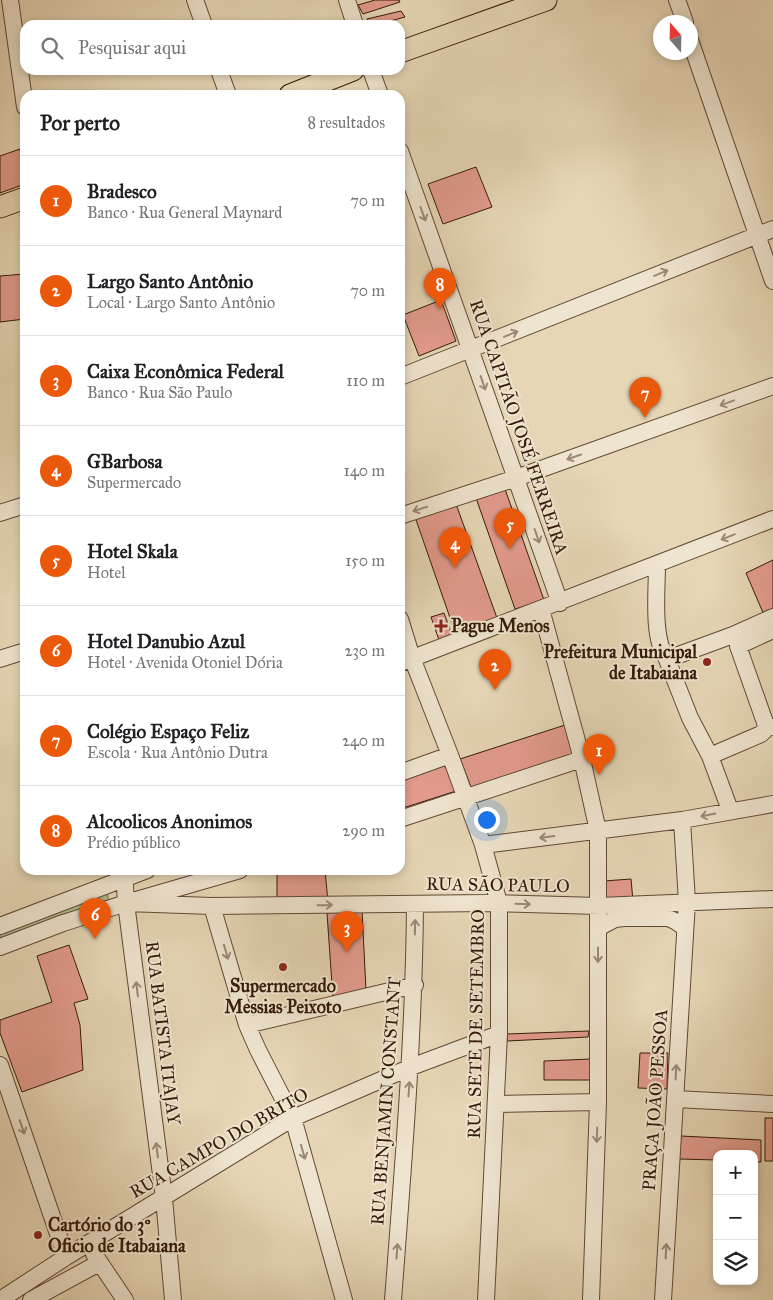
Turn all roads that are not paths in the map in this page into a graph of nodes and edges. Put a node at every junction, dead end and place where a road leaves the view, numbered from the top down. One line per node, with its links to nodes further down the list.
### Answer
1 (10, 0): 11 (street)
2 (195, 0): 7 (street)
3 (347, 0): 8 (street)
4 (546, 0): 9 (main road)
5 (677, 0): 6 (street)
6 (682, 15)
7 (202, 20)
8 (353, 20)
9 (405, 50)
10 (697, 60): 24 (street)
11 (20, 71)
12 (21, 75): 16 (street)
13 (221, 75): 17 (street)
14 (340, 75): 18 (main road)
15 (373, 75): 19 (street)
16 (23, 90)
17 (226, 90)
18 (303, 90)
19 (378, 90)
20 (405, 165): 26 (street, RUA CAPITÃO JOSÉ FERREIRA, one-way to 26)
21 (20, 200): 22 (main road)
22 (0, 207)
23 (773, 229): 24 (street)
24 (757, 235): 25 (street); 26 (street, one-way to 24)
25 (773, 281)
26 (472, 350): 27 (street); 29 (street, RUA CAPITÃO JOSÉ FERREIRA, one-way to 29)
27 (405, 375)
28 (773, 386): 29 (street, one-way to 29)
29 (516, 478): 32 (street, one-way to 32); 35 (street, RUA CAPITÃO JOSÉ FERREIRA, one-way to 35)
30 (20, 507): 31 (street)
31 (0, 514)
32 (405, 514)
33 (773, 519): 34 (street, one-way to 34)
34 (657, 565): 35 (street); 41 (street)
35 (560, 602): 36 (street)
36 (541, 609): 43 (street); 47 (street)
37 (773, 617): 39 (street)
38 (773, 630): 39 (street)
39 (732, 639): 41 (street); 44 (street)
40 (20, 652): 42 (street)
41 (670, 657): 46 (street)
42 (0, 659)
43 (406, 661): 45 (street, RUA SETE DE SETEMBRO)
44 (768, 730): 46 (street)
45 (450, 755): 48 (street); 49 (street, RUA SETE DE SETEMBRO)
46 (710, 756): 51 (street)
47 (582, 759): 49 (street); 54 (street)
48 (405, 771)
49 (465, 798): 52 (street); 55 (street, RUA SETE DE SETEMBRO)
50 (773, 804): 51 (street)
51 (730, 810): 53 (street, one-way to 53)
52 (405, 817)
53 (682, 820): 54 (street); 60 (street, PRAÇA JOÃO PESSOA)
54 (598, 831): 55 (street, one-way to 55); 65 (street)
55 (482, 845): 62 (street, RUA SETE DE SETEMBRO)
56 (122, 875): 66 (street)
57 (124, 875): 61 (street, RUA BATISTA ITAJAY)
58 (223, 875): 61 (street)
59 (773, 899): 60 (street, RUA SÃO PAULO)
60 (687, 902): 65 (street, RUA SÃO PAULO); 68 (street, PRAÇA JOÃO PESSOA)
61 (126, 903): 64 (street, RUA SÃO PAULO); 69 (street); 80 (street, RUA BATISTA ITAJAY, one-way to 61)
62 (498, 903): 63 (street, RUA SÃO PAULO); 65 (street, RUA SÃO PAULO, one-way to 65); 72 (street, RUA SETE DE SETEMBRO)
63 (415, 904): 64 (street, RUA SÃO PAULO, one-way to 63); 70 (street, RUA BENJAMIN CONSTANT, one-way to 63)
64 (212, 906): 71 (street, one-way to 71)
65 (598, 906): 67 (street)
66 (0, 926)
67 (598, 928): 68 (street); 76 (street, one-way to 76)
68 (685, 928): 75 (street, PRAÇA JOÃO PESSOA, one-way to 68)
69 (0, 947)
70 (415, 985): 71 (street); 74 (street, RUA BENJAMIN CONSTANT)
71 (247, 1026): 79 (street)
72 (499, 1034): 74 (street, RUA CAMPO DO BRITO); 77 (street, RUA SETE DE SETEMBRO)
73 (0, 1065): 84 (street, one-way to 84)
74 (410, 1067): 79 (street, RUA CAMPO DO BRITO); 91 (street, RUA BENJAMIN CONSTANT, one-way to 74)
75 (675, 1100): 78 (street); 94 (street, PRAÇA JOÃO PESSOA, one-way to 75)
76 (598, 1102): 77 (street); 93 (street, one-way to 93)
77 (496, 1104): 92 (street, RUA SETE DE SETEMBRO)
78 (773, 1104)
79 (293, 1118): 80 (street, RUA CAMPO DO BRITO); 90 (street, one-way to 90)
80 (164, 1198): 81 (street, RUA CAMPO DO BRITO); 82 (street, RUA BATISTA ITAJAY)
81 (135, 1215): 82 (street); 83 (street, RUA CAMPO DO BRITO)
82 (166, 1235): 89 (street, RUA BATISTA ITAJAY)
83 (88, 1244): 84 (street, RUA CAMPO DO BRITO); 85 (street)
84 (66, 1257): 86 (street, RUA CAMPO DO BRITO)
85 (99, 1263): 87 (street); 88 (street)
86 (0, 1300)
87 (31, 1300)
88 (125, 1300)
89 (173, 1300)
90 (344, 1300)
91 (393, 1300)
92 (486, 1300)
93 (591, 1300)
94 (663, 1300)

